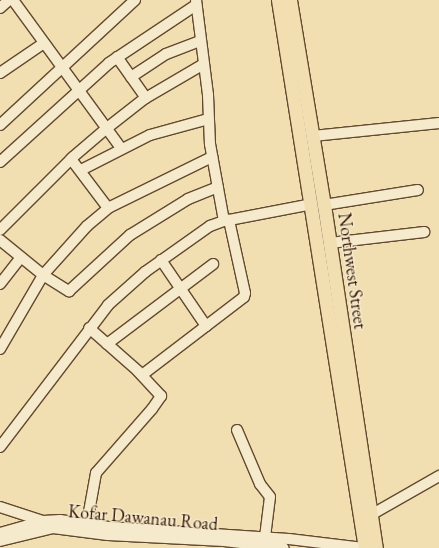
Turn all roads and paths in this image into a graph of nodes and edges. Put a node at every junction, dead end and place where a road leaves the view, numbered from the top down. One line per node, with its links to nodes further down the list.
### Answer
1 (9, 0): 7 (street)
2 (13, 0): 9 (street)
3 (135, 0): 12 (street)
4 (278, 0): 29 (main road, Northwest Street)
5 (290, 0): 21 (main road, Northwest Street)
6 (196, 2): 8 (street); 10 (street)
7 (0, 8)
8 (200, 41): 11 (street); 14 (street)
9 (44, 42): 12 (street); 13 (street)
10 (116, 57): 14 (street); 15 (street)
11 (204, 64): 16 (street); 17 (street)
12 (62, 68): 15 (street); 19 (street)
13 (0, 73)
14 (131, 77): 16 (street)
15 (78, 91): 20 (street); 25 (street)
16 (146, 98): 20 (street)
17 (208, 119): 22 (street); 23 (street)
18 (439, 123): 21 (street)
19 (0, 125)
20 (107, 128): 22 (street); 24 (street)
21 (313, 136): 29 (main road, Northwest Street)
22 (121, 148): 26 (street)
23 (212, 157): 27 (street); 30 (street)
24 (71, 159): 26 (street); 32 (street)
25 (0, 162)
26 (81, 170): 30 (street)
27 (218, 187): 31 (street); 39 (street)
28 (418, 190): 29 (street)
29 (318, 204): 31 (street); 35 (main road, Northwest Street); 60 (main road, Northwest Street)
30 (108, 208): 39 (street)
31 (226, 221): 37 (street); 42 (street)
32 (0, 230)
33 (424, 232): 35 (street)
34 (0, 240): 36 (street)
35 (330, 243): 51 (main road, Northwest Street)
36 (20, 257): 39 (street); 40 (street)
37 (161, 260): 41 (street); 43 (street)
38 (213, 264): 41 (street)
39 (43, 275): 45 (street)
40 (0, 284)
41 (179, 287): 42 (street); 44 (street)
42 (206, 326): 46 (street)
43 (89, 328): 44 (street); 48 (street)
44 (107, 344): 46 (street)
45 (0, 349)
46 (142, 375): 53 (street)
47 (237, 430): 56 (street)
48 (0, 447)
49 (439, 476): 51 (street)
50 (0, 507): 52 (street)
51 (370, 516): 61 (main road, Northwest Street)
52 (43, 521): 53 (street); 55 (street, Kofar Dawanau Road)
53 (87, 523): 54 (street)
54 (108, 531): 56 (street); 57 (street, Kofar Dawanau Road); 58 (street, Kofar Dawanau Road)
55 (0, 533)
56 (266, 537): 60 (street)
57 (0, 540)
58 (223, 545): 59 (street, Kofar Dawanau Road)
59 (284, 548)
60 (364, 548)
61 (376, 548)

